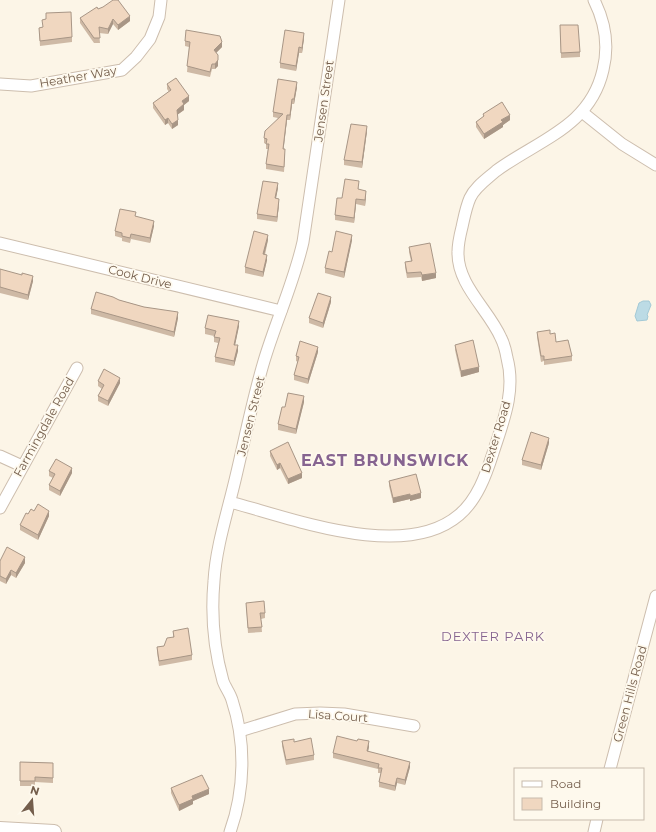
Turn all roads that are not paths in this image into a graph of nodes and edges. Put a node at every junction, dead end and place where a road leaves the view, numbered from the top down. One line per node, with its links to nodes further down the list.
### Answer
1 (161, 0): 4 (street, Heather Way)
2 (339, 0): 8 (street, Jensen Street)
3 (594, 0): 5 (street, Dexter Road)
4 (0, 84)
5 (582, 112): 6 (street); 12 (street, Dexter Road)
6 (656, 165)
7 (0, 243): 8 (street, Cook Drive)
8 (280, 311): 12 (street, Jensen Street)
9 (76, 368): 11 (street, Farmingdale Road)
10 (0, 456): 11 (street)
11 (22, 466): 13 (street, Farmingdale Road)
12 (230, 502): 16 (street, Jensen Street)
13 (0, 508)
14 (656, 596): 17 (street, Green Hills Road)
15 (414, 726): 16 (street, Lisa Court)
16 (240, 732): 21 (street, Jensen Street)
17 (610, 768)
18 (597, 820): 22 (street)
19 (0, 829): 20 (street)
20 (54, 832)
21 (230, 832)
22 (594, 832)

